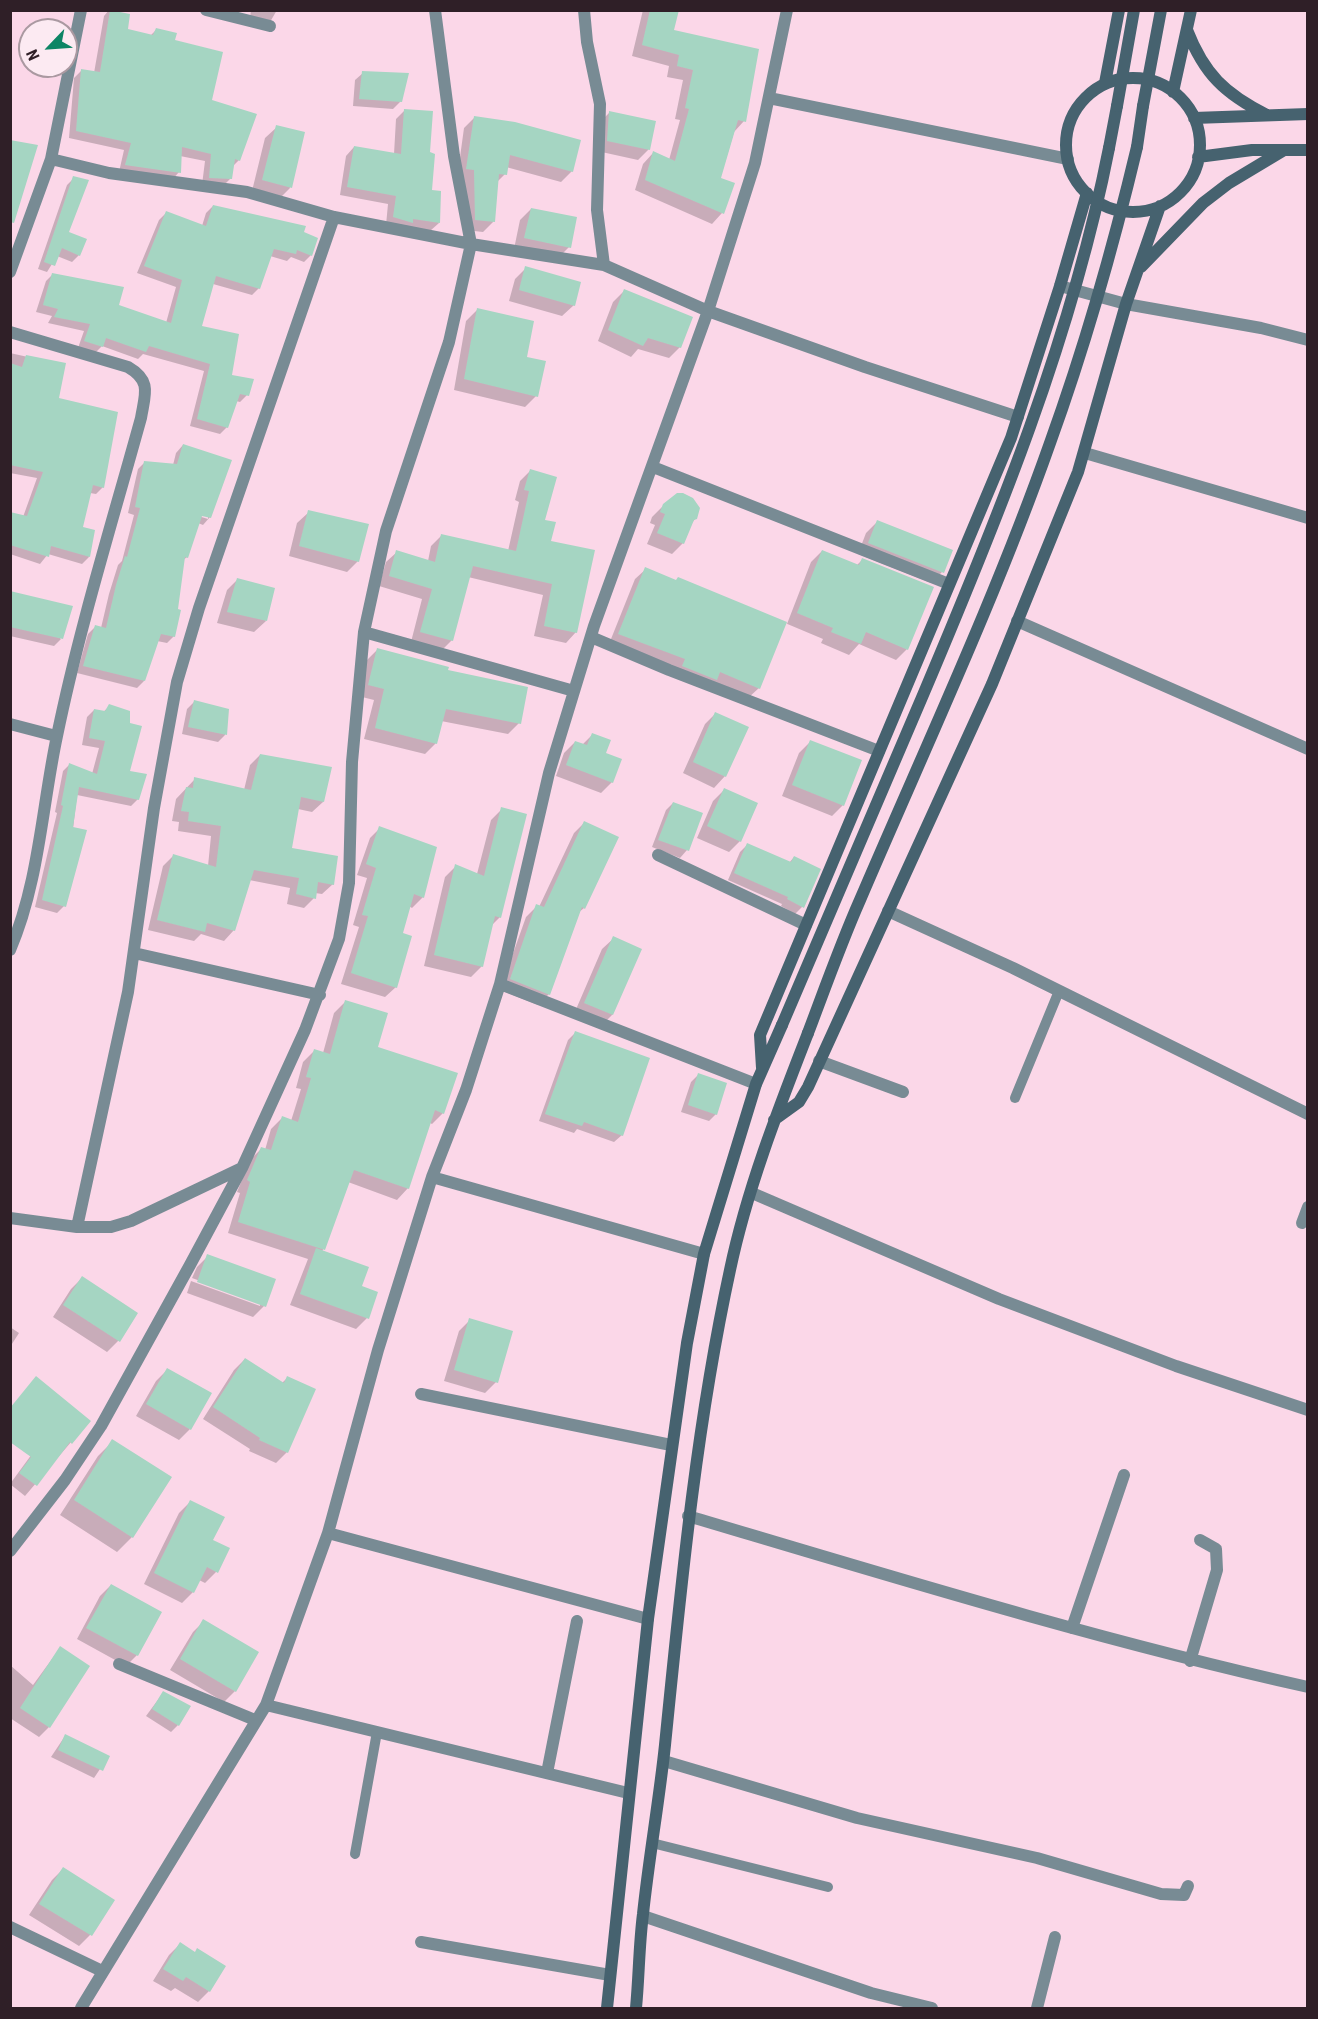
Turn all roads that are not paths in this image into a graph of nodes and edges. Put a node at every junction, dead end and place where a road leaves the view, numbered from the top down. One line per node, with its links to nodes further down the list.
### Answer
1 (81, 10): 21 (street)
2 (206, 10): 10 (street)
3 (435, 10): 26 (street)
4 (584, 10): 27 (street)
5 (787, 10): 14 (street)
6 (1119, 10): 12 (main road)
7 (1134, 10): 57 (main road, bridge)
8 (1161, 10): 62 (main road, bridge)
9 (1191, 10): 11 (main road)
10 (270, 26)
11 (1186, 30): 13 (main road); 16 (main road)
12 (1105, 83): 13 (main road); 22 (main road)
13 (1173, 92): 17 (main road)
14 (769, 98): 22 (street); 32 (street)
15 (1308, 114): 16 (main road)
16 (1267, 116): 17 (main road)
17 (1194, 118): 20 (main road)
18 (1284, 150): 19 (main road); 20 (main road); 28 (main road)
19 (1308, 150)
20 (1198, 157): 24 (main road)
21 (51, 159): 25 (street); 29 (street)
22 (1068, 159): 23 (main road)
23 (1087, 193): 24 (main road); 30 (main road)
24 (1160, 206): 28 (main road)
25 (334, 217): 26 (street); 52 (street)
26 (471, 244): 27 (street); 41 (street)
27 (604, 266): 32 (street)
28 (1140, 267): 31 (main road)
29 (10, 272)
30 (1060, 286): 31 (street); 35 (main road)
31 (1126, 304): 34 (street); 36 (main road)
32 (708, 311): 35 (street); 37 (street)
33 (10, 332): 45 (street)
34 (1308, 340)
35 (1018, 417): 39 (main road)
36 (1085, 453): 38 (street); 40 (main road)
37 (653, 468): 39 (street); 42 (street)
38 (1308, 518)
39 (949, 584): 47 (main road)
40 (1017, 621): 46 (street); 49 (main road)
41 (364, 632): 43 (street); 55 (street)
42 (591, 637): 43 (street); 47 (street)
43 (574, 692): 53 (street)
44 (10, 724): 45 (street)
45 (56, 736): 51 (street)
46 (1308, 749)
47 (879, 751): 50 (main road)
48 (658, 855): 50 (street)
49 (888, 912): 54 (street); 56 (main road)
50 (806, 925): 57 (main road)
51 (10, 950)
52 (134, 953): 55 (street); 69 (street)
53 (500, 984): 58 (street); 64 (street)
54 (1059, 991): 60 (lane); 61 (street)
55 (320, 995): 63 (street)
56 (819, 1062): 59 (street); 62 (main road)
57 (762, 1069): 58 (main road)
58 (756, 1084): 70 (main road)
59 (903, 1092)
60 (1015, 1098)
61 (1308, 1114)
62 (774, 1120): 65 (main road)
63 (242, 1168): 69 (street); 78 (street)
64 (432, 1177): 70 (street); 76 (street)
65 (752, 1193): 72 (street); 75 (main road)
66 (1308, 1207): 68 (street)
67 (10, 1218): 69 (street)
68 (1302, 1223)
69 (77, 1227)
70 (704, 1254): 73 (main road)
71 (421, 1395): 73 (street)
72 (1308, 1410)
73 (671, 1445): 79 (main road)
74 (1124, 1475): 81 (street)
75 (688, 1516): 81 (street); 88 (main road)
76 (328, 1533): 79 (street); 85 (street)
77 (1200, 1540): 82 (street)
78 (10, 1551)
79 (648, 1619): 90 (main road)
80 (577, 1621): 89 (street)
81 (1071, 1628): 82 (street)
82 (1190, 1661): 84 (street)
83 (119, 1664): 86 (street)
84 (1308, 1687)
85 (266, 1705): 86 (street); 87 (street)
86 (255, 1720): 99 (street)
87 (377, 1732): 89 (street); 92 (lane)
88 (664, 1761): 91 (main road); 93 (street)
89 (546, 1773): 90 (street)
90 (628, 1793): 100 (main road)
91 (652, 1843): 94 (lane); 95 (main road)
92 (355, 1854)
93 (1188, 1886)
94 (828, 1887)
95 (643, 1916): 103 (main road); 104 (street)
96 (10, 1927): 99 (street)
97 (1055, 1937): 105 (street)
98 (421, 1942): 100 (street)
99 (102, 1971): 101 (street)
100 (610, 1975): 102 (main road)
101 (81, 2008)
102 (607, 2008)
103 (636, 2008)
104 (932, 2008)
105 (1037, 2008)

